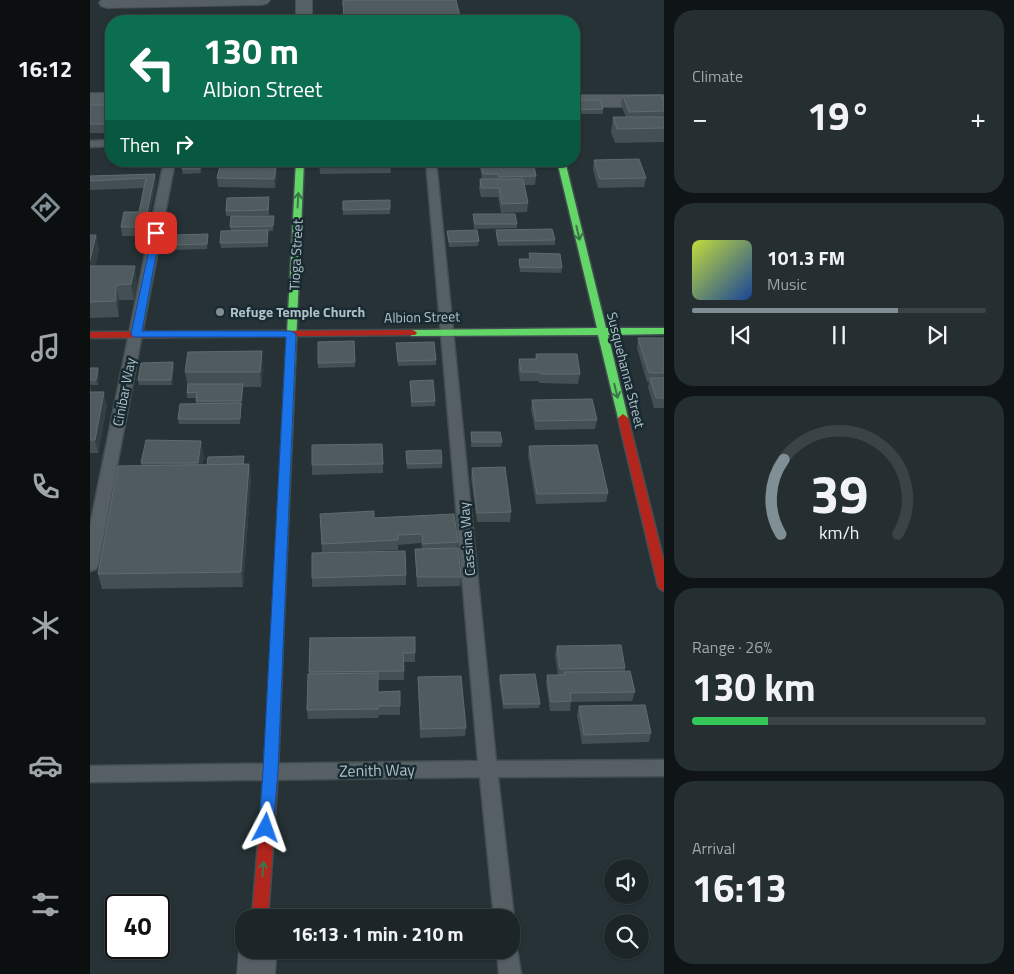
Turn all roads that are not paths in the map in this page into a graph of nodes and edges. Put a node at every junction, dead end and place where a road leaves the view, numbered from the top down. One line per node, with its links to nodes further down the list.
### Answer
1 (262, 0): 3 (street)
2 (304, 0): 4 (street)
3 (107, 3)
4 (304, 15)
5 (90, 99): 6 (street)
6 (105, 99)
7 (580, 101): 8 (street)
8 (664, 101)
9 (105, 143): 10 (lane)
10 (90, 144)
11 (169, 167): 18 (lane, Cinibar Way)
12 (300, 167): 19 (street, Tioga Street, one-way to 12)
13 (431, 167): 17 (lane, Cassina Way)
14 (562, 167): 15 (street, Susquehanna Street, one-way to 15)
15 (601, 331): 16 (street, Albion Street); 17 (street, Albion Street); 22 (street, Susquehanna Street, one-way to 22)
16 (664, 331)
17 (447, 332): 19 (street, Albion Street); 24 (lane, Cassina Way)
18 (136, 334): 19 (street, Albion Street); 20 (street, Albion Street); 21 (lane, Cinibar Way)
19 (291, 334): 25 (street, Tioga Street)
20 (90, 335)
21 (90, 565)
22 (664, 586)
23 (664, 768): 24 (lane, Zenith Way)
24 (488, 769): 25 (lane, Zenith Way); 28 (lane, Cassina Way)
25 (270, 771): 26 (lane, Zenith Way); 27 (street, Tioga Street, one-way to 25)
26 (90, 774)
27 (261, 909)
28 (503, 909)
29 (257, 959): 31 (street)
30 (509, 959): 32 (lane)
31 (256, 974)
32 (510, 974)

